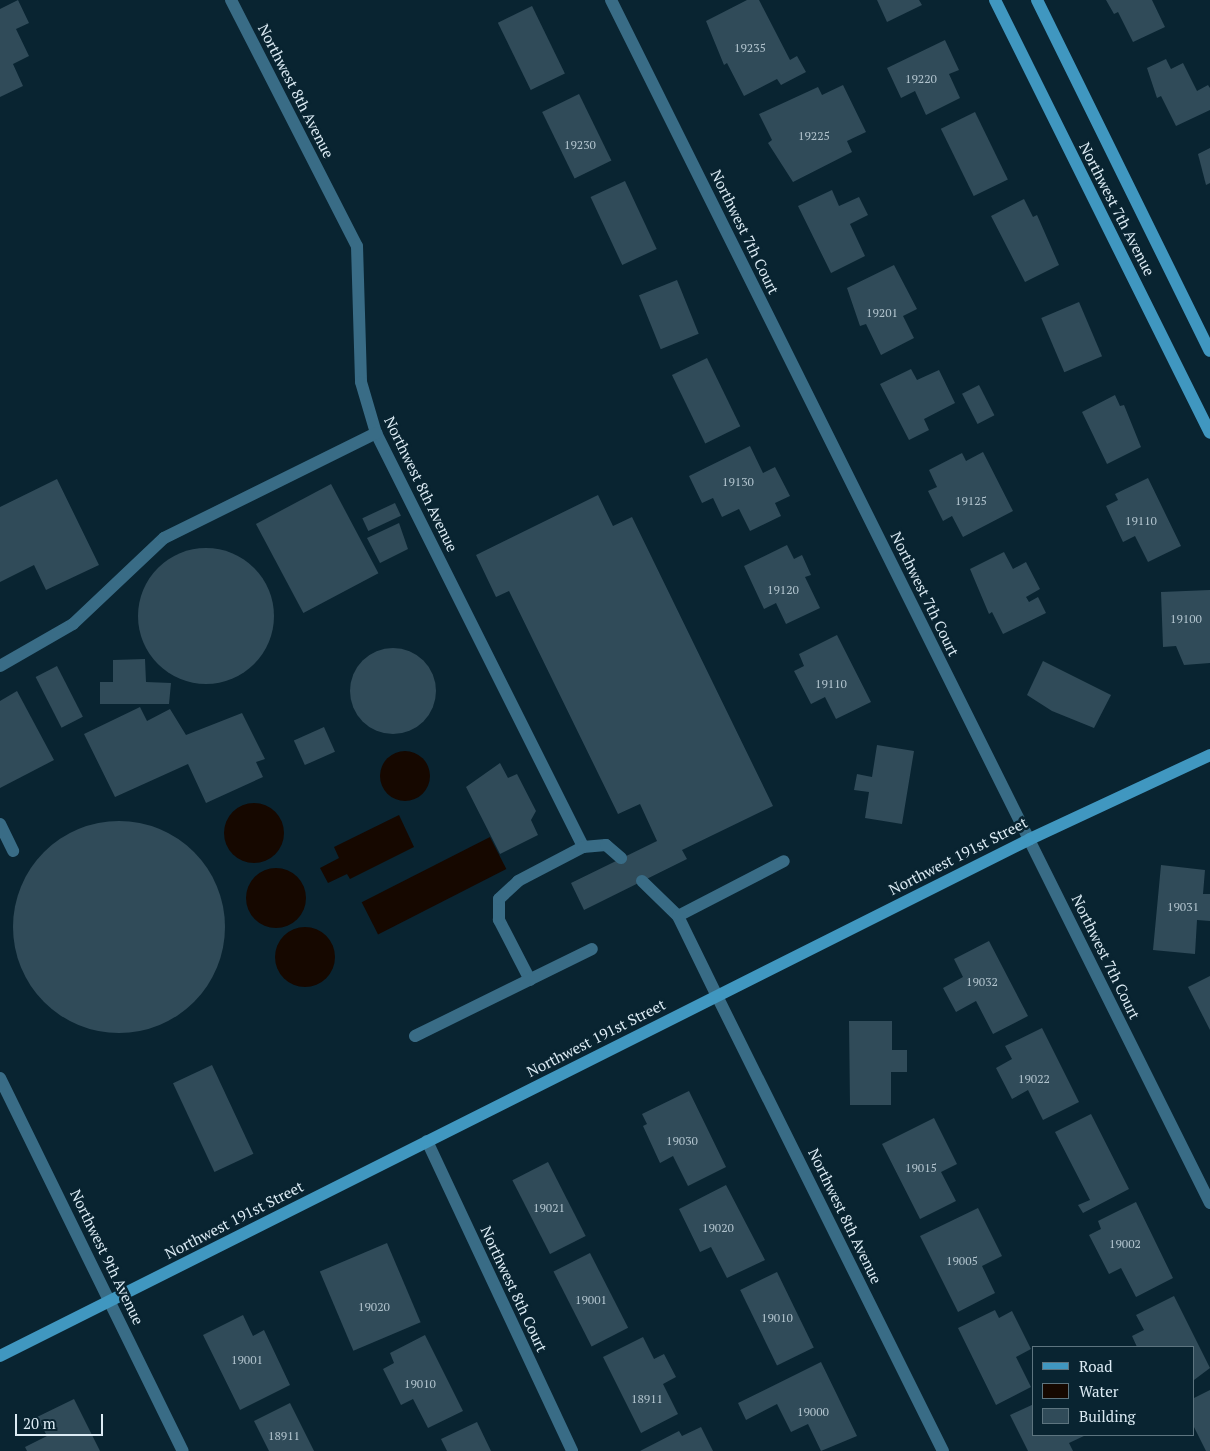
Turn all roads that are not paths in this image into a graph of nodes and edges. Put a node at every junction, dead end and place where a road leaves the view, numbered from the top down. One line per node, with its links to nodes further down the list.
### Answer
1 (231, 0): 6 (street, Northwest 8th Avenue)
2 (611, 0): 11 (street, Northwest 7th Court)
3 (995, 0): 7 (street, Northwest 7th Avenue)
4 (1037, 0): 5 (street, Northwest 7th Avenue)
5 (1210, 351)
6 (376, 433): 8 (street); 12 (street, Northwest 8th Avenue)
7 (1210, 433)
8 (0, 666)
9 (1210, 755): 11 (street, Northwest 191st Street)
10 (0, 824): 13 (street)
11 (1030, 839): 20 (street, Northwest 191st Street); 24 (street, Northwest 7th Court)
12 (583, 847): 14 (street); 19 (street)
13 (13, 851)
14 (621, 858)
15 (784, 860): 17 (street)
16 (642, 881): 17 (street)
17 (678, 916): 20 (street, Northwest 8th Avenue)
18 (592, 949): 19 (street)
19 (530, 980): 21 (street)
20 (717, 996): 23 (street, Northwest 191st Street); 29 (street, Northwest 8th Avenue)
21 (414, 1036)
22 (0, 1078): 25 (street, Northwest 9th Avenue)
23 (427, 1141): 25 (street, Northwest 191st Street); 28 (street, Northwest 8th Court)
24 (1210, 1203)
25 (111, 1300): 26 (street, Northwest 191st Street); 27 (street, Northwest 9th Avenue)
26 (0, 1356)
27 (183, 1451)
28 (572, 1451)
29 (943, 1451)

